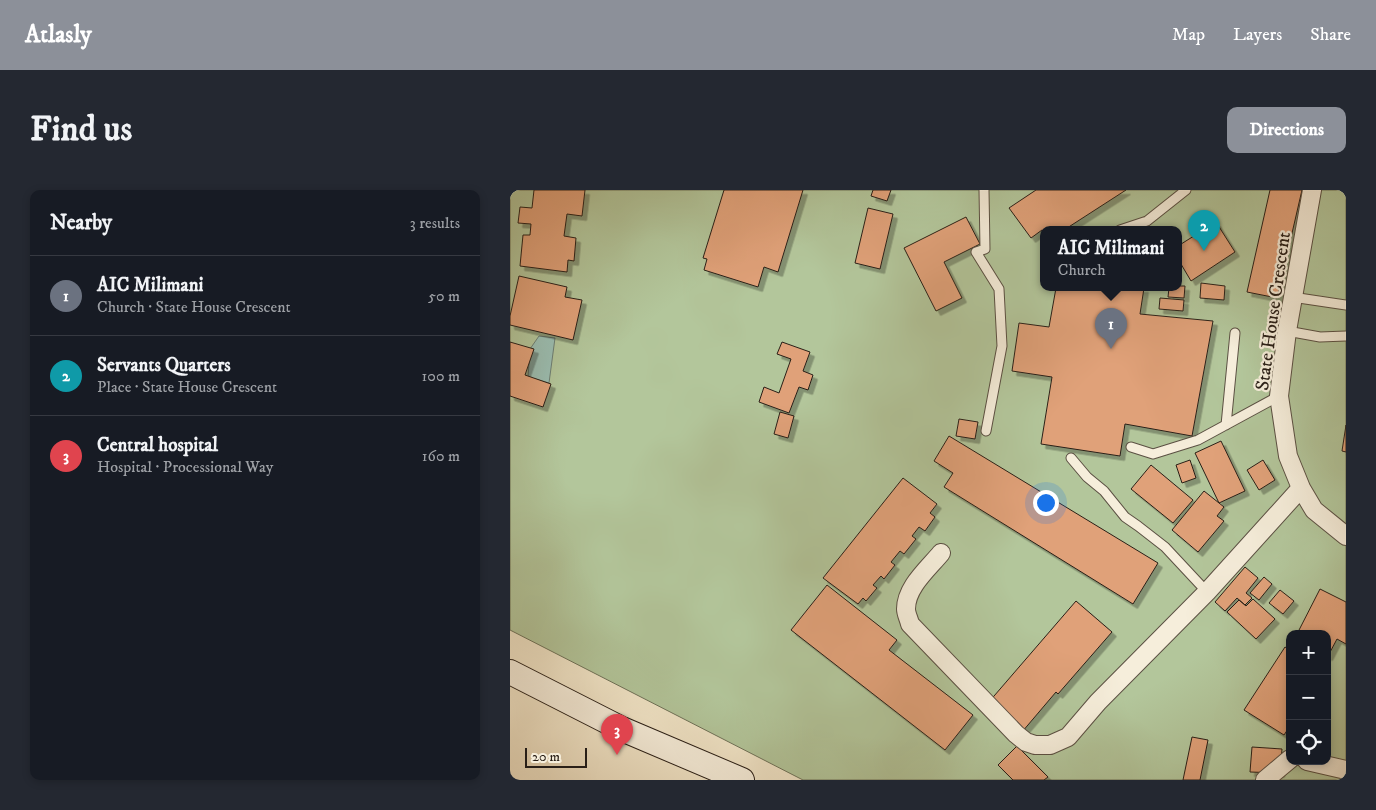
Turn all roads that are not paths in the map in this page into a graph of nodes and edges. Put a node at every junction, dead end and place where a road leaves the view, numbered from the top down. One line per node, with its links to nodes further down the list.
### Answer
1 (984, 190): 12 (lane)
2 (1186, 190): 4 (lane)
3 (1312, 190): 5 (street, State House Crescent)
4 (1132, 226)
5 (1292, 297): 6 (lane); 7 (street, State House Crescent)
6 (1346, 305)
7 (1287, 331): 9 (lane); 10 (street, State House Crescent)
8 (1235, 333): 11 (lane)
9 (1346, 336)
10 (1279, 396): 11 (lane); 15 (street, State House Crescent)
11 (1226, 425): 13 (lane)
12 (986, 431)
13 (1131, 447)
14 (1071, 458): 18 (lane)
15 (1301, 488): 16 (street, State House Crescent); 18 (street)
16 (1346, 536)
17 (941, 553): 18 (street)
18 (1207, 592)
19 (510, 672): 23 (street)
20 (1286, 762): 24 (street)
21 (1324, 765): 22 (street)
22 (1346, 770)
23 (742, 780)
24 (1265, 780)

